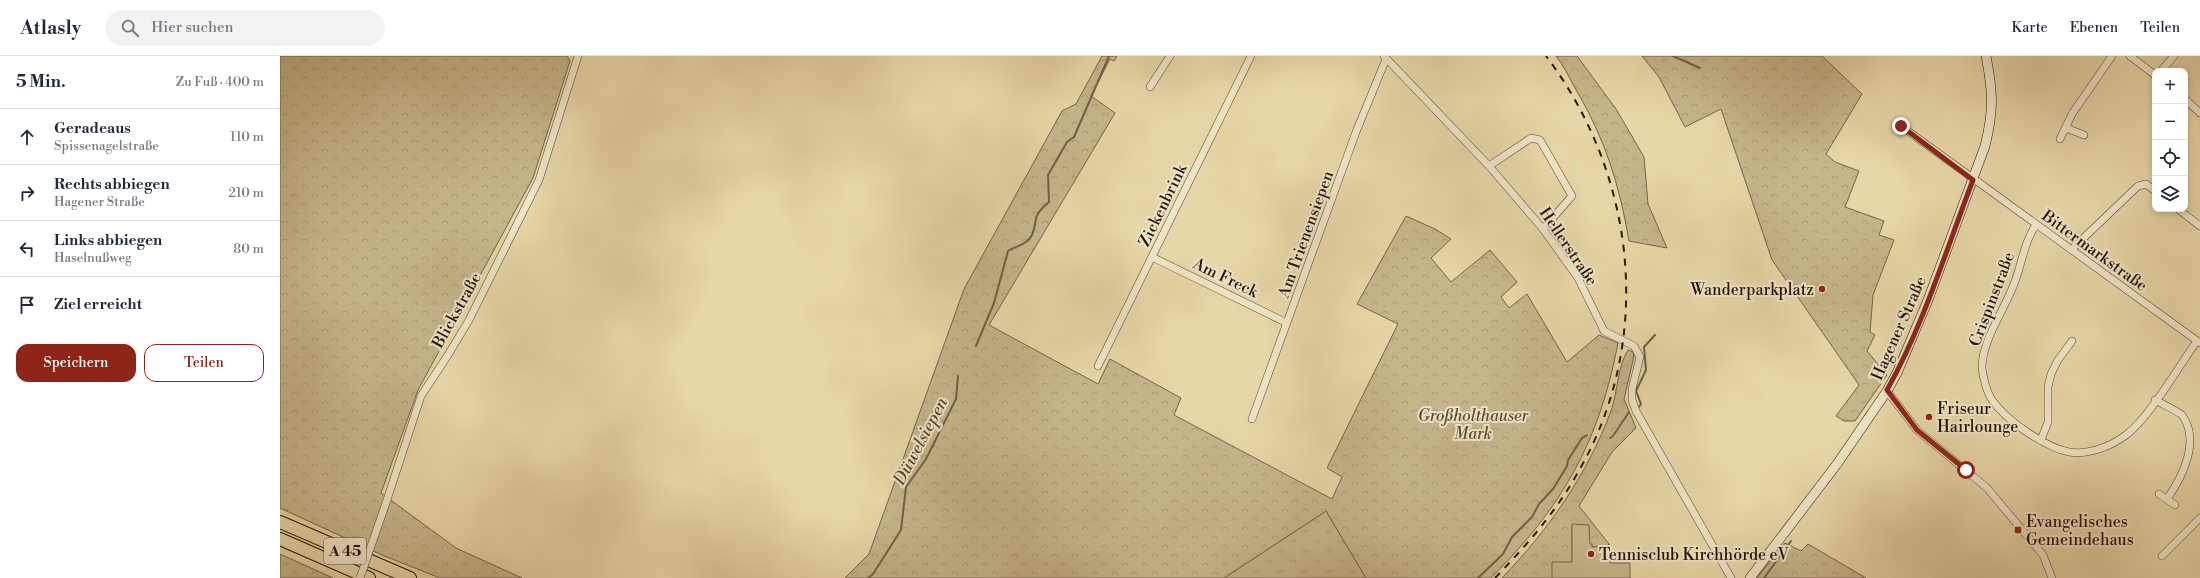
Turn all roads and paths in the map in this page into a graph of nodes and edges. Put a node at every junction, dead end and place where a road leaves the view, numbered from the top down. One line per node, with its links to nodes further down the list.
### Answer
1 (578, 56): 44 (street, Blickstraße, bridge)
2 (1170, 56): 11 (street)
3 (1251, 56): 26 (street, Zickenbrink)
4 (1986, 56): 19 (main road, Hagener Straße)
5 (2112, 56): 15 (street)
6 (2130, 56): 10 (street)
7 (2174, 56): 9 (street)
8 (1385, 58): 18 (street, Hellerstraße); 27 (street, Am Trienensiepen)
9 (2164, 68)
10 (2152, 73)
11 (1150, 87)
12 (2188, 102): 13 (street)
13 (2200, 113)
14 (1901, 126): 19 (street, Bittermarkstraße)
15 (2066, 128): 16 (street); 17 (street)
16 (2084, 135)
17 (2060, 139)
18 (1489, 166): 24 (street, Hellerstraße); 24 (street)
19 (1973, 180): 22 (street, Bittermarkstraße); 31 (main road, Hagener Straße)
20 (2152, 189): 25 (street)
21 (2182, 212): 23 (street)
22 (2036, 225): 25 (street, Bittermarkstraße); 35 (street, Crispinstraße)
23 (2200, 226)
24 (1543, 229): 47 (street, Hellerstraße)
25 (2072, 250): 29 (street, Bittermarkstraße)
26 (1152, 257): 27 (street, Am Freck); 30 (street, Zickenbrink)
27 (1287, 323): 33 (street, Am Trienensiepen)
28 (2072, 341): 35 (street)
29 (2198, 342): 32 (street, Crispinstraße)
30 (1098, 366)
31 (1887, 390): 48 (main road, Hagener Straße); 49 (street)
32 (2155, 400): 34 (street); 35 (street, Crispinstraße)
33 (1252, 419)
34 (2197, 436)
35 (2041, 440)
36 (2196, 457): 38 (street)
37 (2159, 494): 38 (street)
38 (2167, 499): 39 (street)
39 (2175, 505)
40 (2200, 518): 43 (street)
41 (280, 522): 46 (highway, A 45)
42 (280, 539): 45 (highway, A 45)
43 (2162, 556)
44 (360, 578)
45 (369, 578)
46 (410, 578)
47 (1731, 578)
48 (1750, 578)
49 (2052, 578)

